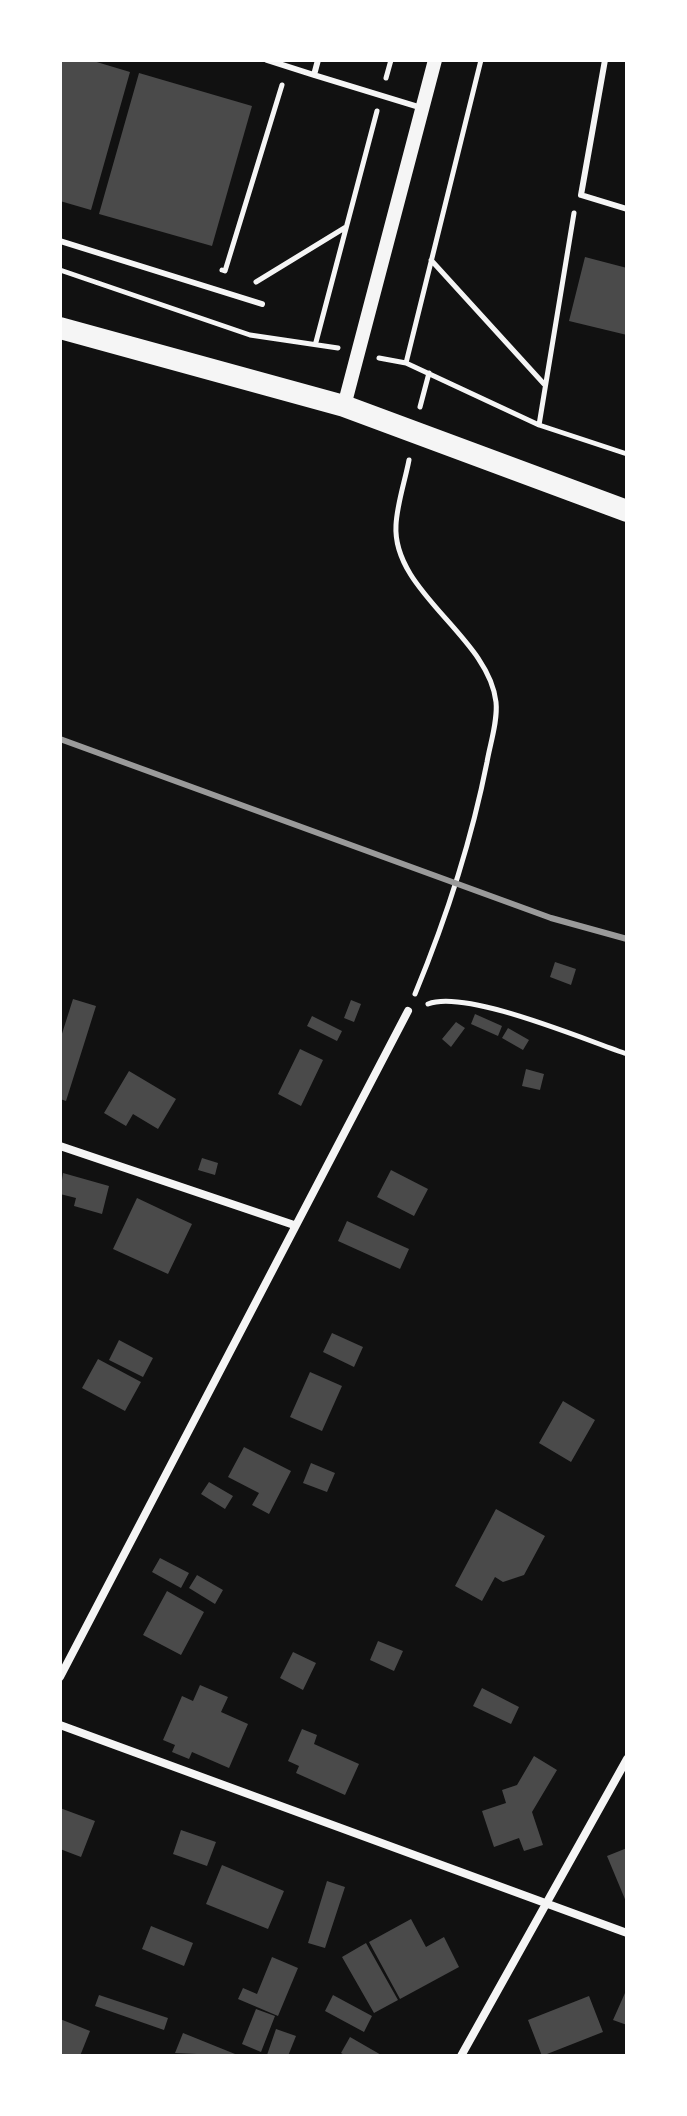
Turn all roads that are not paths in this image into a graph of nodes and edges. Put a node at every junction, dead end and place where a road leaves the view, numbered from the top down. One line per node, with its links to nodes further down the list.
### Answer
1 (267, 60): 5 (lane)
2 (318, 60): 5 (lane)
3 (435, 60): 6 (street)
4 (605, 60): 7 (lane)
5 (314, 75): 6 (lane)
6 (423, 108): 11 (street)
7 (627, 209)
8 (60, 241): 9 (lane)
9 (262, 304)
10 (60, 328): 11 (highway)
11 (344, 406): 12 (highway)
12 (627, 511)
13 (408, 1011): 15 (street)
14 (60, 1146): 15 (street)
15 (294, 1225): 16 (street)
16 (60, 1677)
17 (60, 1725): 19 (street)
18 (627, 1759): 19 (street)
19 (547, 1903): 20 (street); 21 (street)
20 (627, 1933)
21 (461, 2056)

